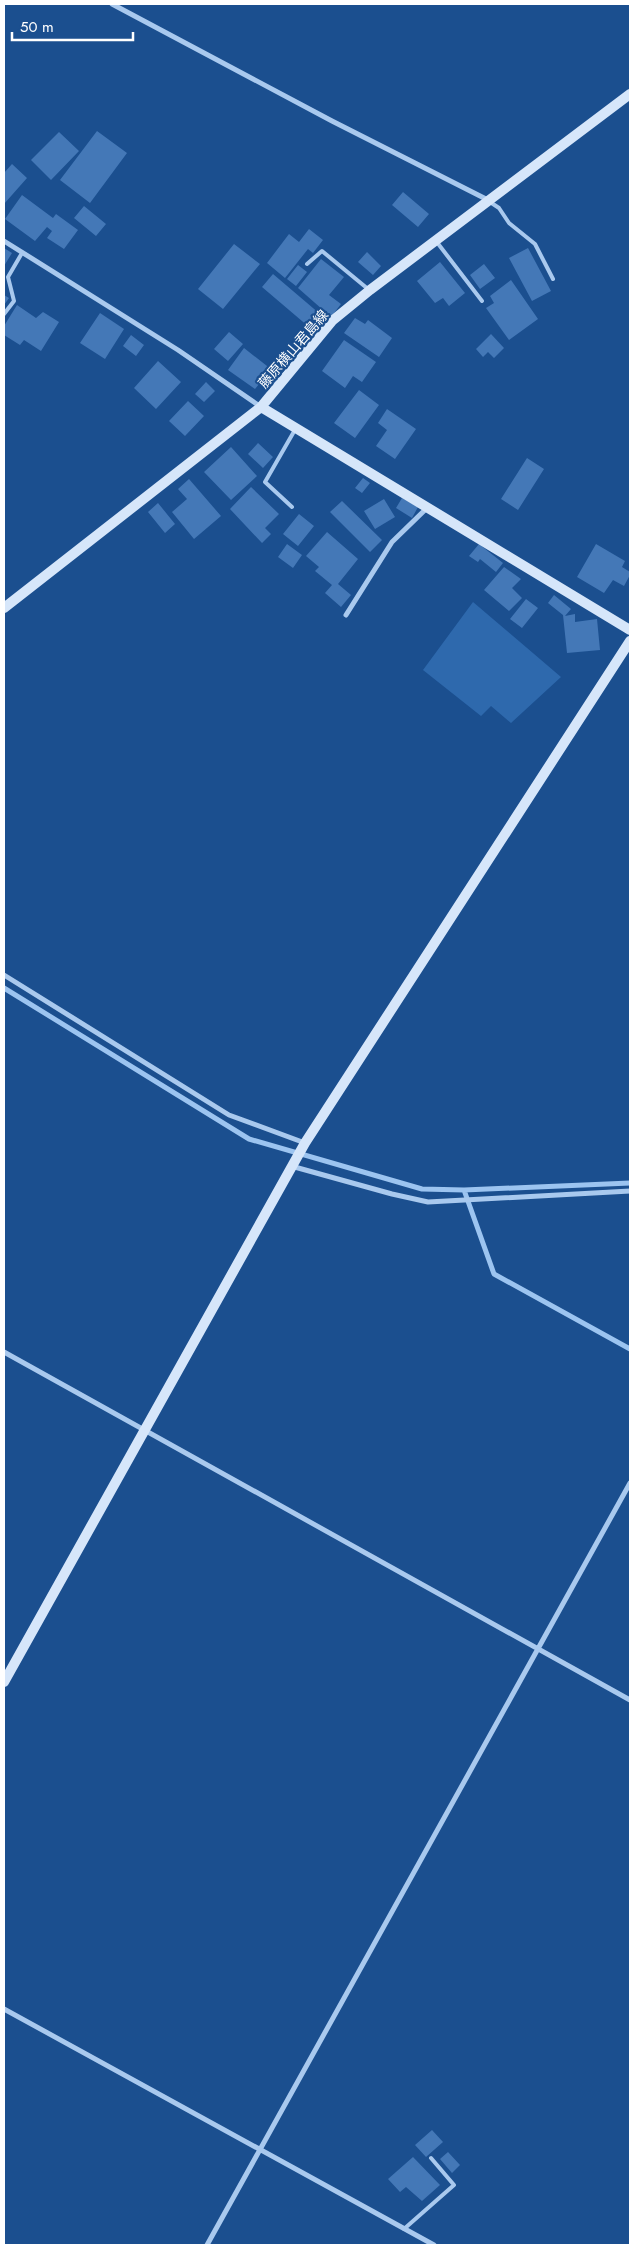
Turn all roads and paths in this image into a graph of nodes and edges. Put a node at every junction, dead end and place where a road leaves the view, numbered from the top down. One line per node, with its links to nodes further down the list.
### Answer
1 (112, 4): 3 (street)
2 (630, 94): 3 (street, 藤原横山君島線)
3 (488, 200): 4 (street, 藤原横山君島線); 8 (lane)
4 (435, 240): 9 (street, 藤原横山君島線); 10 (lane)
5 (4, 241): 6 (street)
6 (22, 252): 11 (lane); 12 (street)
7 (307, 264): 9 (lane)
8 (553, 279)
9 (370, 290): 12 (street, 藤原横山君島線)
10 (482, 301)
11 (4, 314)
12 (261, 407): 13 (street); 16 (street, 藤原横山君島線)
13 (296, 428): 14 (lane); 15 (street)
14 (292, 507)
15 (427, 507): 17 (street); 18 (street)
16 (4, 608)
17 (346, 615)
18 (630, 630)
19 (630, 641): 21 (street)
20 (4, 975): 21 (street)
21 (304, 1144): 22 (street)
22 (291, 1166): 23 (street); 25 (street)
23 (630, 1192)
24 (4, 1352): 25 (street)
25 (144, 1429): 27 (street); 28 (street)
26 (630, 1483): 27 (street)
27 (538, 1648): 29 (street); 31 (street)
28 (4, 1682)
29 (630, 1700)
30 (4, 2009): 31 (street)
31 (261, 2150): 33 (street); 34 (street)
32 (431, 2158): 33 (lane)
33 (404, 2229): 35 (street)
34 (207, 2245)
35 (434, 2245)

